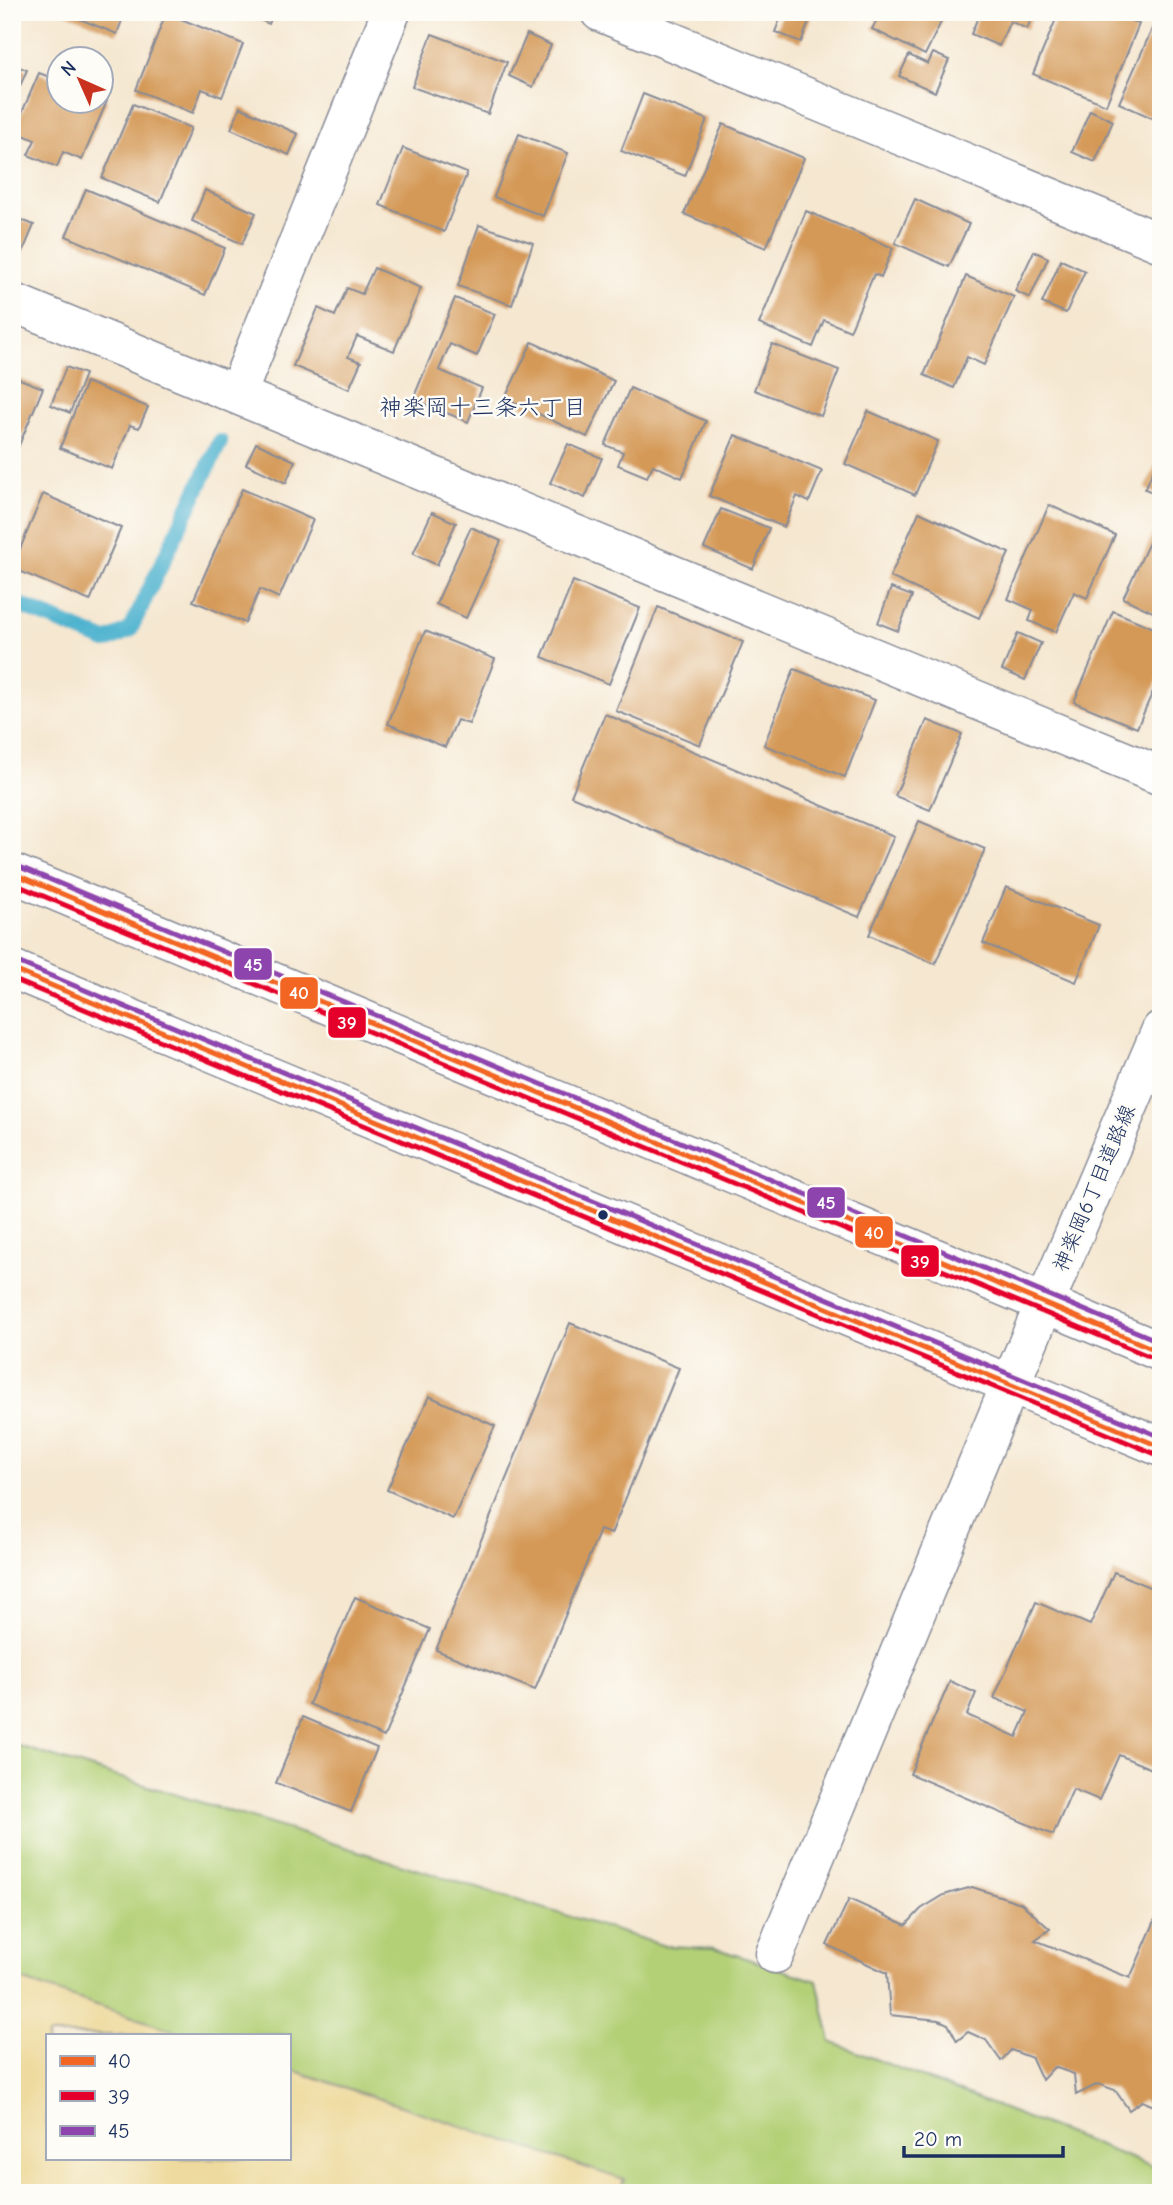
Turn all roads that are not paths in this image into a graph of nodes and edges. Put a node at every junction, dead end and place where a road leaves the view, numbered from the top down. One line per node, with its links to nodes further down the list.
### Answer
1 (391, 12): 5 (main road)
2 (600, 12): 3 (main road)
3 (1161, 243)
4 (12, 302): 5 (main road)
5 (237, 394): 6 (main road)
6 (1161, 776)
7 (12, 873): 10 (main road)
8 (12, 970): 12 (main road)
9 (1161, 1030): 10 (main road, 神楽岡6丁目道路線)
10 (1045, 1303): 11 (main road); 12 (main road, 神楽岡6丁目道路線)
11 (1161, 1352)
12 (1010, 1385): 13 (main road); 14 (main road, 神楽岡6丁目道路線)
13 (1161, 1447)
14 (775, 1954)

